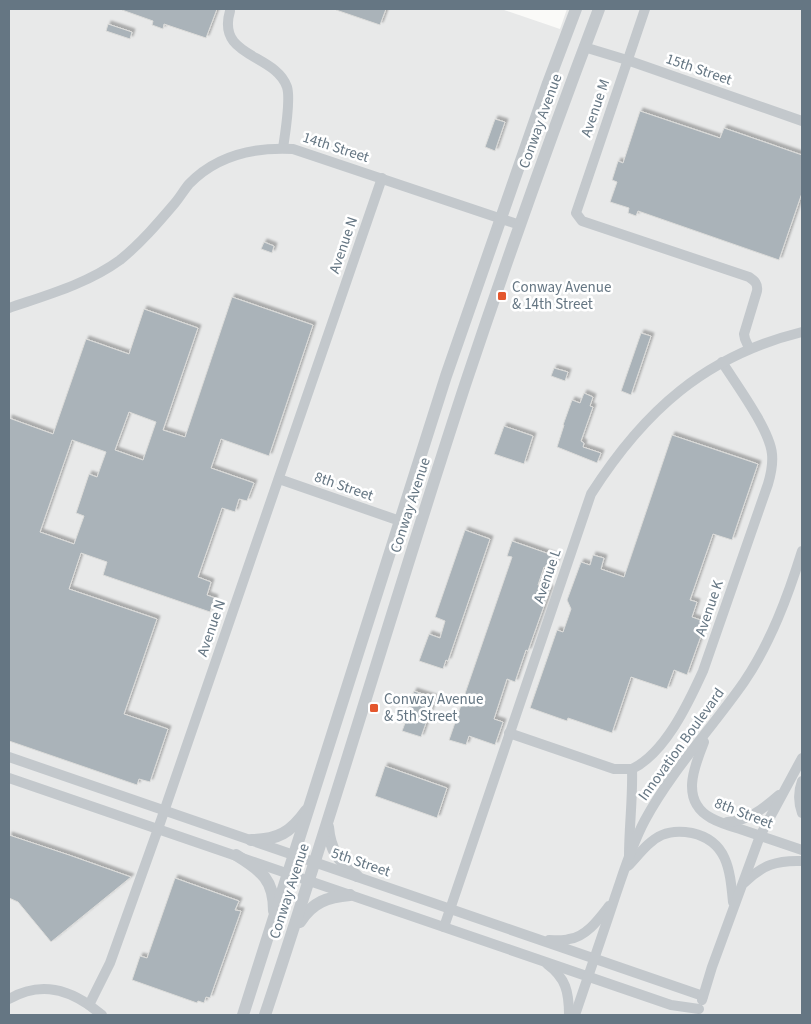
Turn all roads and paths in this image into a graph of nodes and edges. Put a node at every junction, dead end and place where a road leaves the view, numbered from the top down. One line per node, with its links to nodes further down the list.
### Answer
1 (576, 9): 10 (street, Conway Avenue)
2 (599, 9): 5 (street, Conway Avenue)
3 (645, 9): 6 (street, Avenue M)
4 (230, 12): 8 (street)
5 (584, 48): 6 (street, 15th Street); 11 (street, Conway Avenue)
6 (627, 60): 7 (street, 15th Street); 14 (street, Avenue M)
7 (802, 121)
8 (283, 148): 9 (street, 14th Street); 12 (street, 14th Street)
9 (382, 178): 10 (street, 14th Street); 16 (street, Avenue N)
10 (500, 218): 11 (street, 14th Street); 17 (street, Conway Avenue)
11 (520, 225): 30 (street, Conway Avenue)
12 (9, 308)
13 (802, 332): 14 (street, Avenue L)
14 (750, 348): 15 (street, Avenue L)
15 (722, 362): 20 (street, Avenue L); 23 (street, Avenue K)
16 (279, 480): 17 (street, 8th Street); 28 (street, Avenue N)
17 (400, 521): 27 (street, Conway Avenue)
18 (802, 551): 19 (street, Innovation Boulevard)
19 (709, 730): 31 (street, 8th Street); 38 (street, Innovation Boulevard)
20 (509, 733): 23 (street); 49 (street, Avenue L)
21 (9, 757): 28 (street, 5th Street)
22 (802, 758): 26 (street)
23 (632, 769): 38 (street)
24 (9, 778): 32 (street)
25 (802, 781): 29 (street)
26 (784, 790): 31 (street); 33 (street)
27 (312, 802): 34 (street); 36 (street, Conway Avenue)
28 (165, 810): 32 (street, Avenue N); 34 (street, 5th Street)
29 (802, 813)
30 (328, 822): 40 (street, Conway Avenue); 43 (street)
31 (721, 823): 33 (street, 8th Street)
32 (158, 829): 37 (street); 59 (street, Avenue N)
33 (760, 836): 35 (street, 8th Street); 45 (street)
34 (252, 840): 36 (street, 5th Street)
35 (802, 850)
36 (295, 855): 40 (street, 5th Street); 42 (street, Conway Avenue)
37 (236, 856): 42 (street); 50 (street)
38 (630, 856): 41 (street, Innovation Boulevard)
39 (802, 861): 45 (street)
40 (316, 862): 43 (street, 5th Street); 44 (street, Conway Avenue)
41 (624, 870): 47 (street, Innovation Boulevard); 48 (street)
42 (289, 874): 44 (street); 50 (street, Conway Avenue)
43 (357, 876): 49 (street, 5th Street)
44 (310, 881): 46 (street); 52 (street, Conway Avenue)
45 (741, 885): 48 (street)
46 (350, 895): 51 (street); 52 (street)
47 (614, 900): 53 (street); 54 (street, Innovation Boulevard)
48 (734, 906): 57 (street)
49 (450, 908): 51 (street, Avenue L); 53 (street, 5th Street)
50 (274, 923): 62 (street, Conway Avenue)
51 (444, 927): 55 (street)
52 (291, 937): 63 (street, Conway Avenue)
53 (543, 940): 54 (street, 5th Street)
54 (594, 958): 56 (street, Innovation Boulevard); 57 (street, 5th Street)
55 (542, 960): 56 (street); 64 (street)
56 (588, 976): 60 (street); 65 (street, Innovation Boulevard)
57 (704, 996): 60 (street)
58 (9, 999): 59 (street)
59 (89, 1005): 61 (street)
60 (698, 1012)
61 (102, 1015)
62 (243, 1015)
63 (265, 1015)
64 (569, 1015)
65 (575, 1015)

